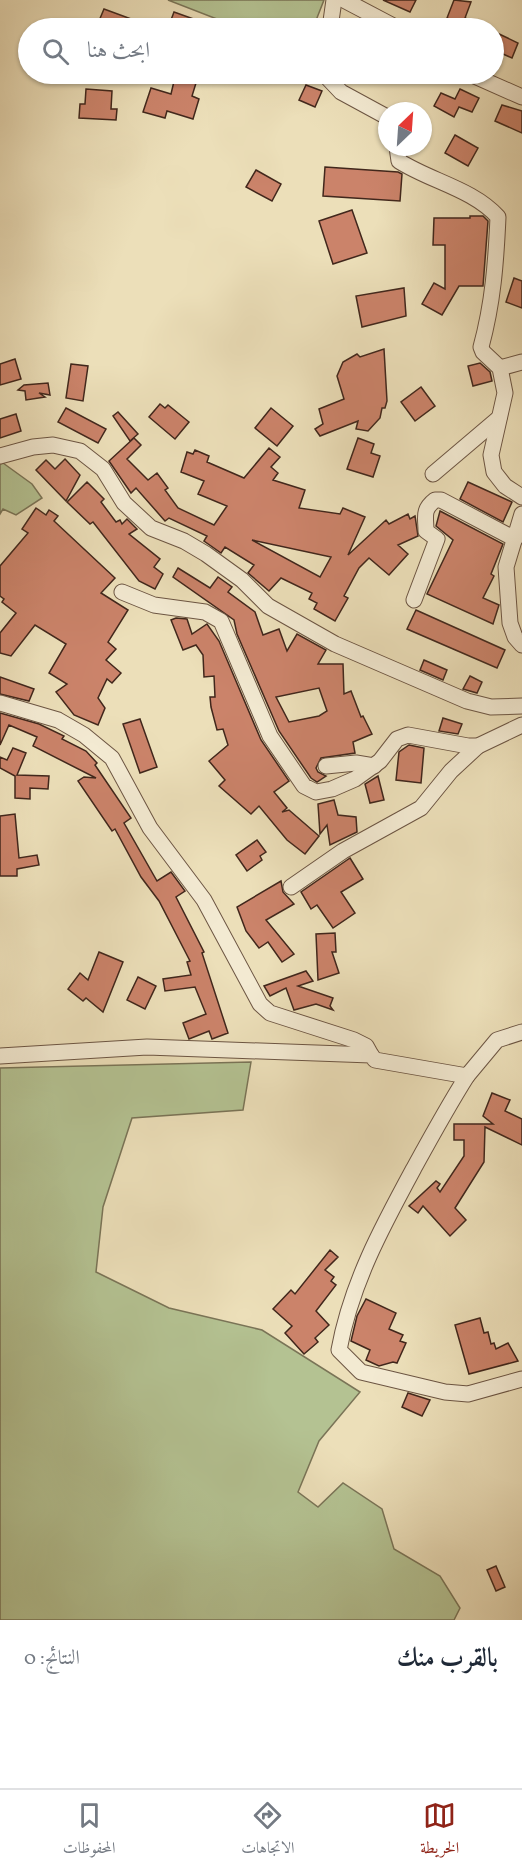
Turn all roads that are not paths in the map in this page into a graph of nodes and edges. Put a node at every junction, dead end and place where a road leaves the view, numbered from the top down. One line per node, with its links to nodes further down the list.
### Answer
1 (334, 0): 3 (street)
2 (344, 0): 4 (street)
3 (331, 18)
4 (378, 18)
5 (333, 84): 8 (street)
6 (493, 84): 7 (street)
7 (522, 97)
8 (378, 112)
9 (398, 156): 11 (street)
10 (522, 362): 11 (street)
11 (500, 368): 12 (street)
12 (499, 417): 14 (street); 15 (street)
13 (0, 456): 22 (street)
14 (433, 474)
15 (522, 497)
16 (522, 514): 17 (street)
17 (515, 539): 19 (street); 20 (street)
18 (122, 592): 27 (street)
19 (414, 600)
20 (522, 645)
21 (0, 704): 31 (street)
22 (522, 706)
23 (522, 725): 25 (street)
24 (448, 742): 25 (street); 27 (street); 28 (street)
25 (478, 746): 28 (street)
26 (326, 766): 27 (street)
27 (374, 766)
28 (446, 776): 29 (street)
29 (291, 887)
30 (522, 1032): 33 (street)
31 (370, 1055): 32 (street); 33 (street)
32 (0, 1056)
33 (467, 1076): 34 (street)
34 (522, 1379)

